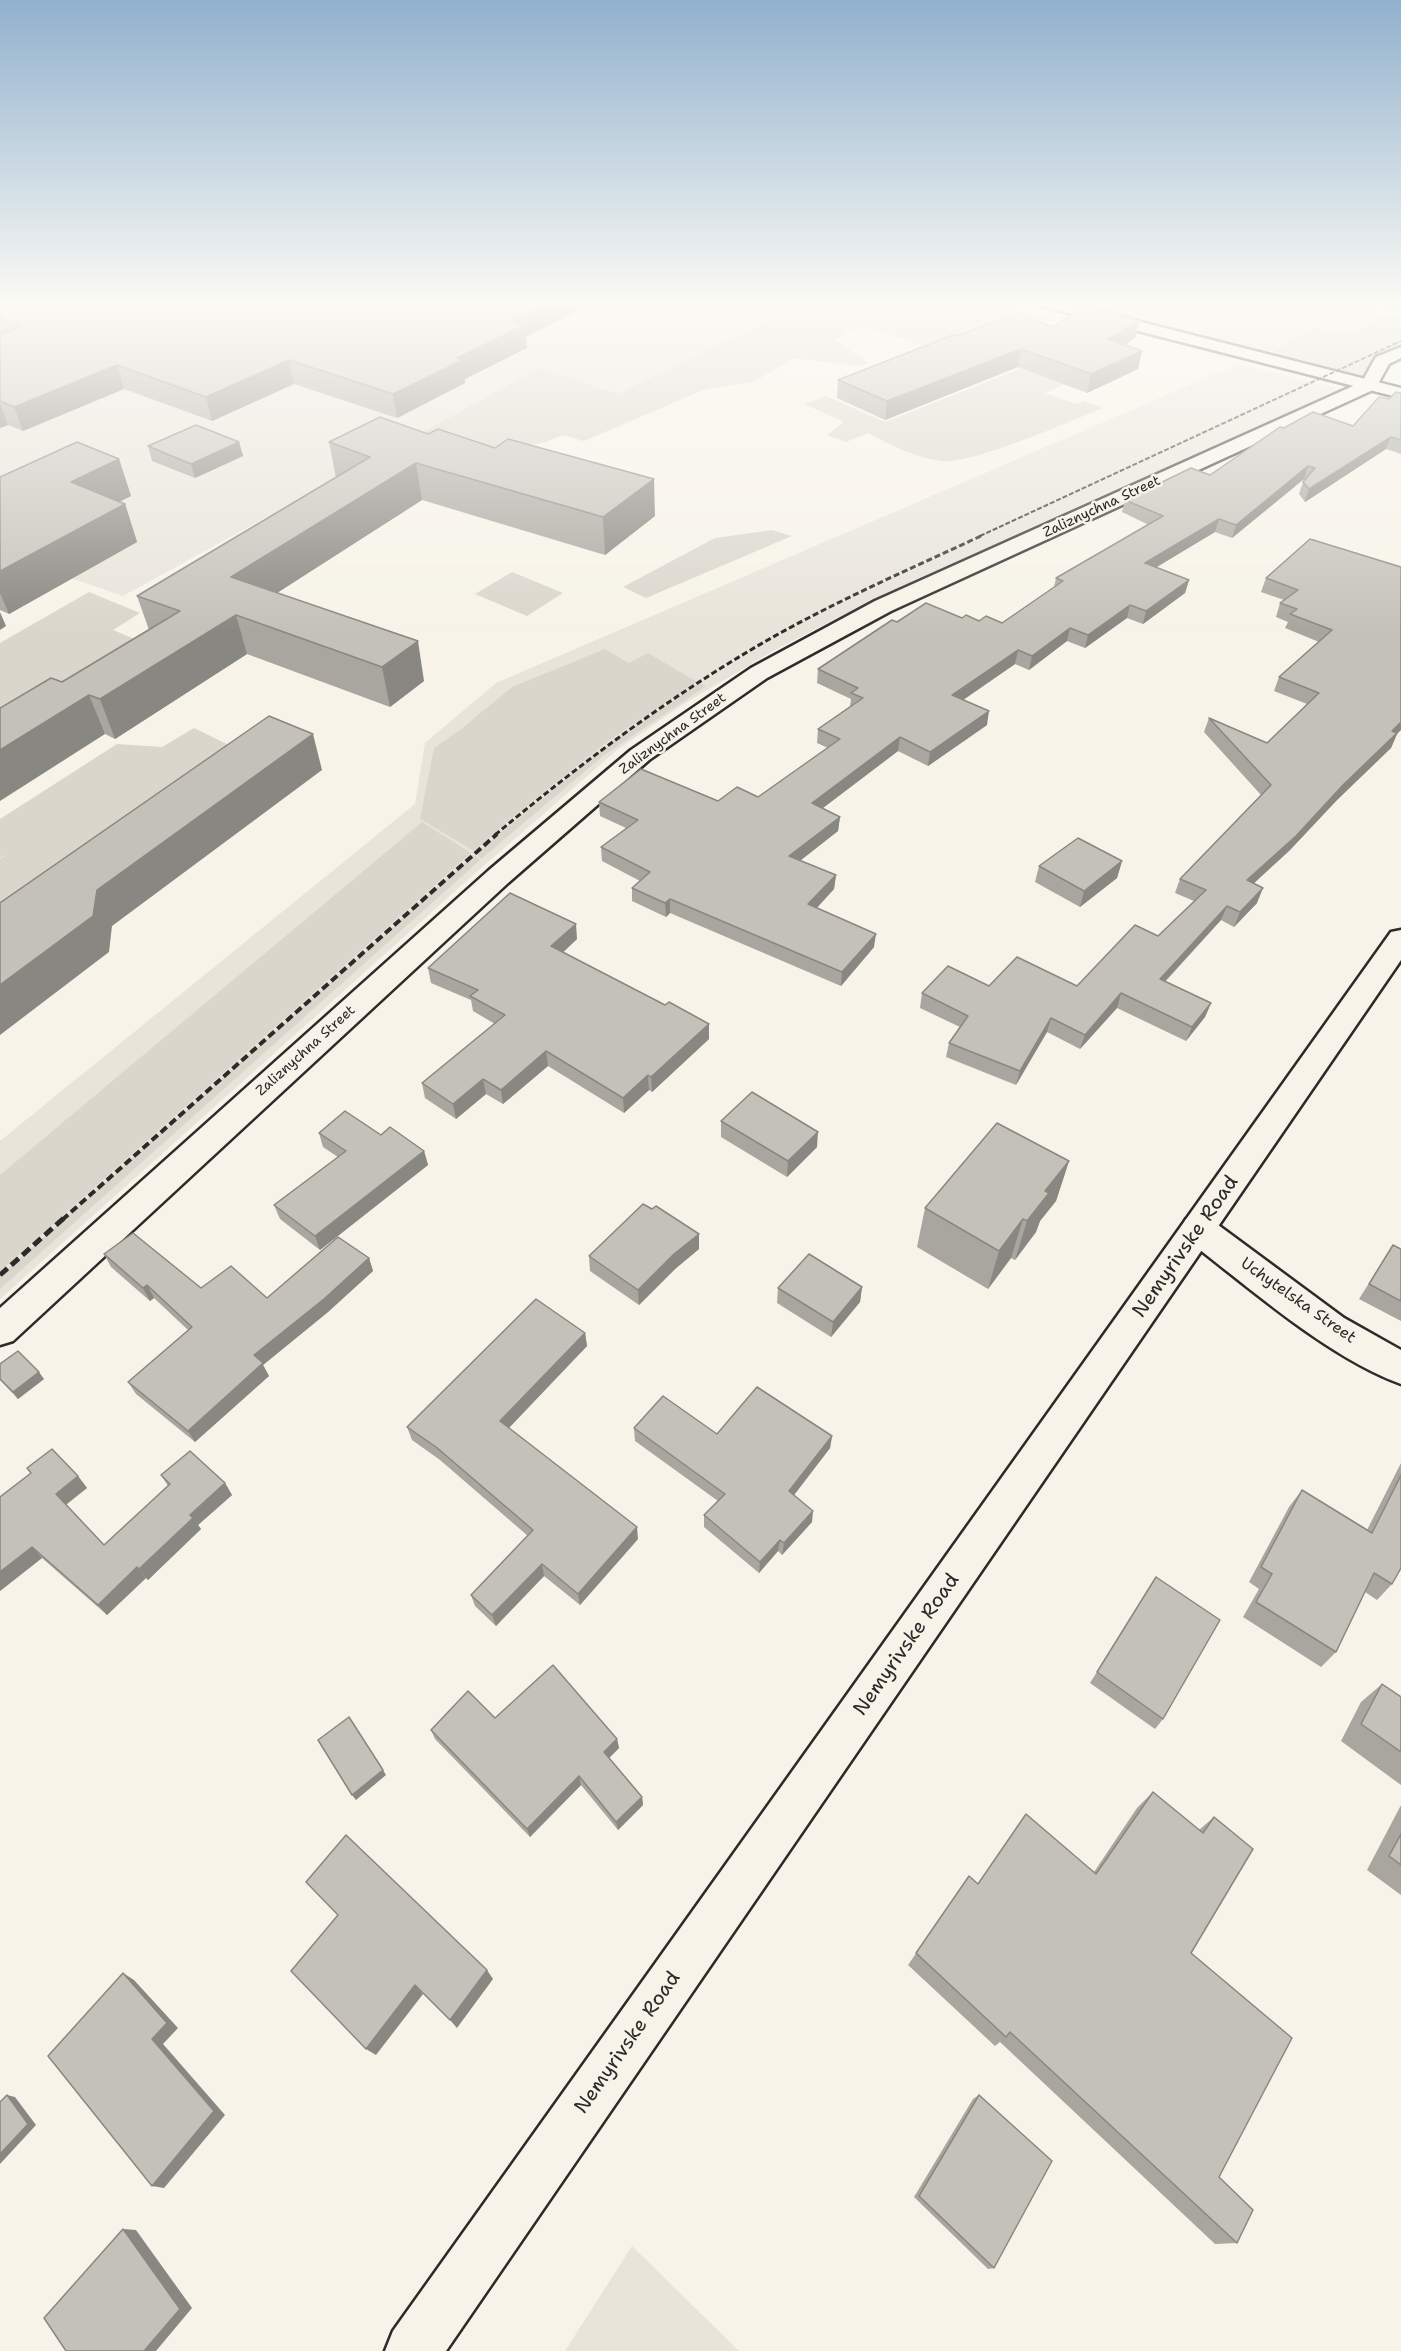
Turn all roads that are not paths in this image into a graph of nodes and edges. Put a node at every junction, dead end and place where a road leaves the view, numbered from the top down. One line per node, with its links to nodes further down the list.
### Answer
1 (1308, 413): 4 (street, Zaliznychna Street)
2 (1401, 939): 3 (street, Nemyrivske Road)
3 (1198, 1229): 5 (street, Uchytelska Street); 6 (street, Nemyrivske Road)
4 (0, 1330)
5 (1401, 1368)
6 (412, 2351)

